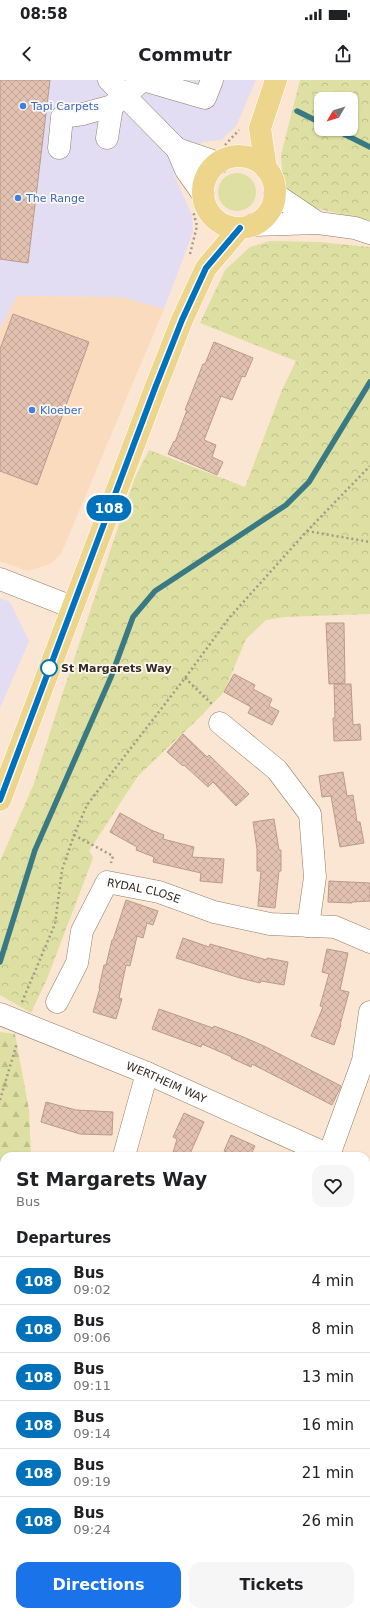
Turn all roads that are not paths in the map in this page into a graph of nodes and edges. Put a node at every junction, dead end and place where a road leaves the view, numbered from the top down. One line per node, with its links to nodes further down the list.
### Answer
1 (109, 80): 5 (street)
2 (143, 80): 3 (street); 5 (street)
3 (212, 80)
4 (276, 80): 6 (main road)
5 (118, 101): 7 (street); 8 (street); 9 (street)
6 (252, 127): 10 (main road); 11 (main road)
7 (107, 138)
8 (59, 148)
9 (177, 149): 10 (street); 12 (street)
10 (224, 155): 11 (main road); 12 (main road)
11 (266, 169): 13 (main road)
12 (203, 194): 14 (main road)
13 (275, 194): 15 (street); 16 (main road)
14 (212, 216): 16 (main road); 18 (main road)
15 (318, 222): 16 (street); 17 (street)
16 (246, 227): 18 (main road)
17 (370, 233)
18 (206, 268): 20 (main road)
19 (0, 579): 20 (street)
20 (72, 607): 22 (main road)
21 (220, 723): 23 (street)
22 (0, 800)
23 (308, 926): 24 (street, RYDAL CLOSE); 25 (street, RYDAL CLOSE)
24 (370, 942)
25 (57, 1002)
26 (370, 1012): 31 (street)
27 (13, 1019): 28 (street, WERTHEIM WAY)
28 (147, 1073): 29 (street); 30 (street, WERTHEIM WAY)
29 (125, 1152)
30 (323, 1152)
31 (331, 1152)

